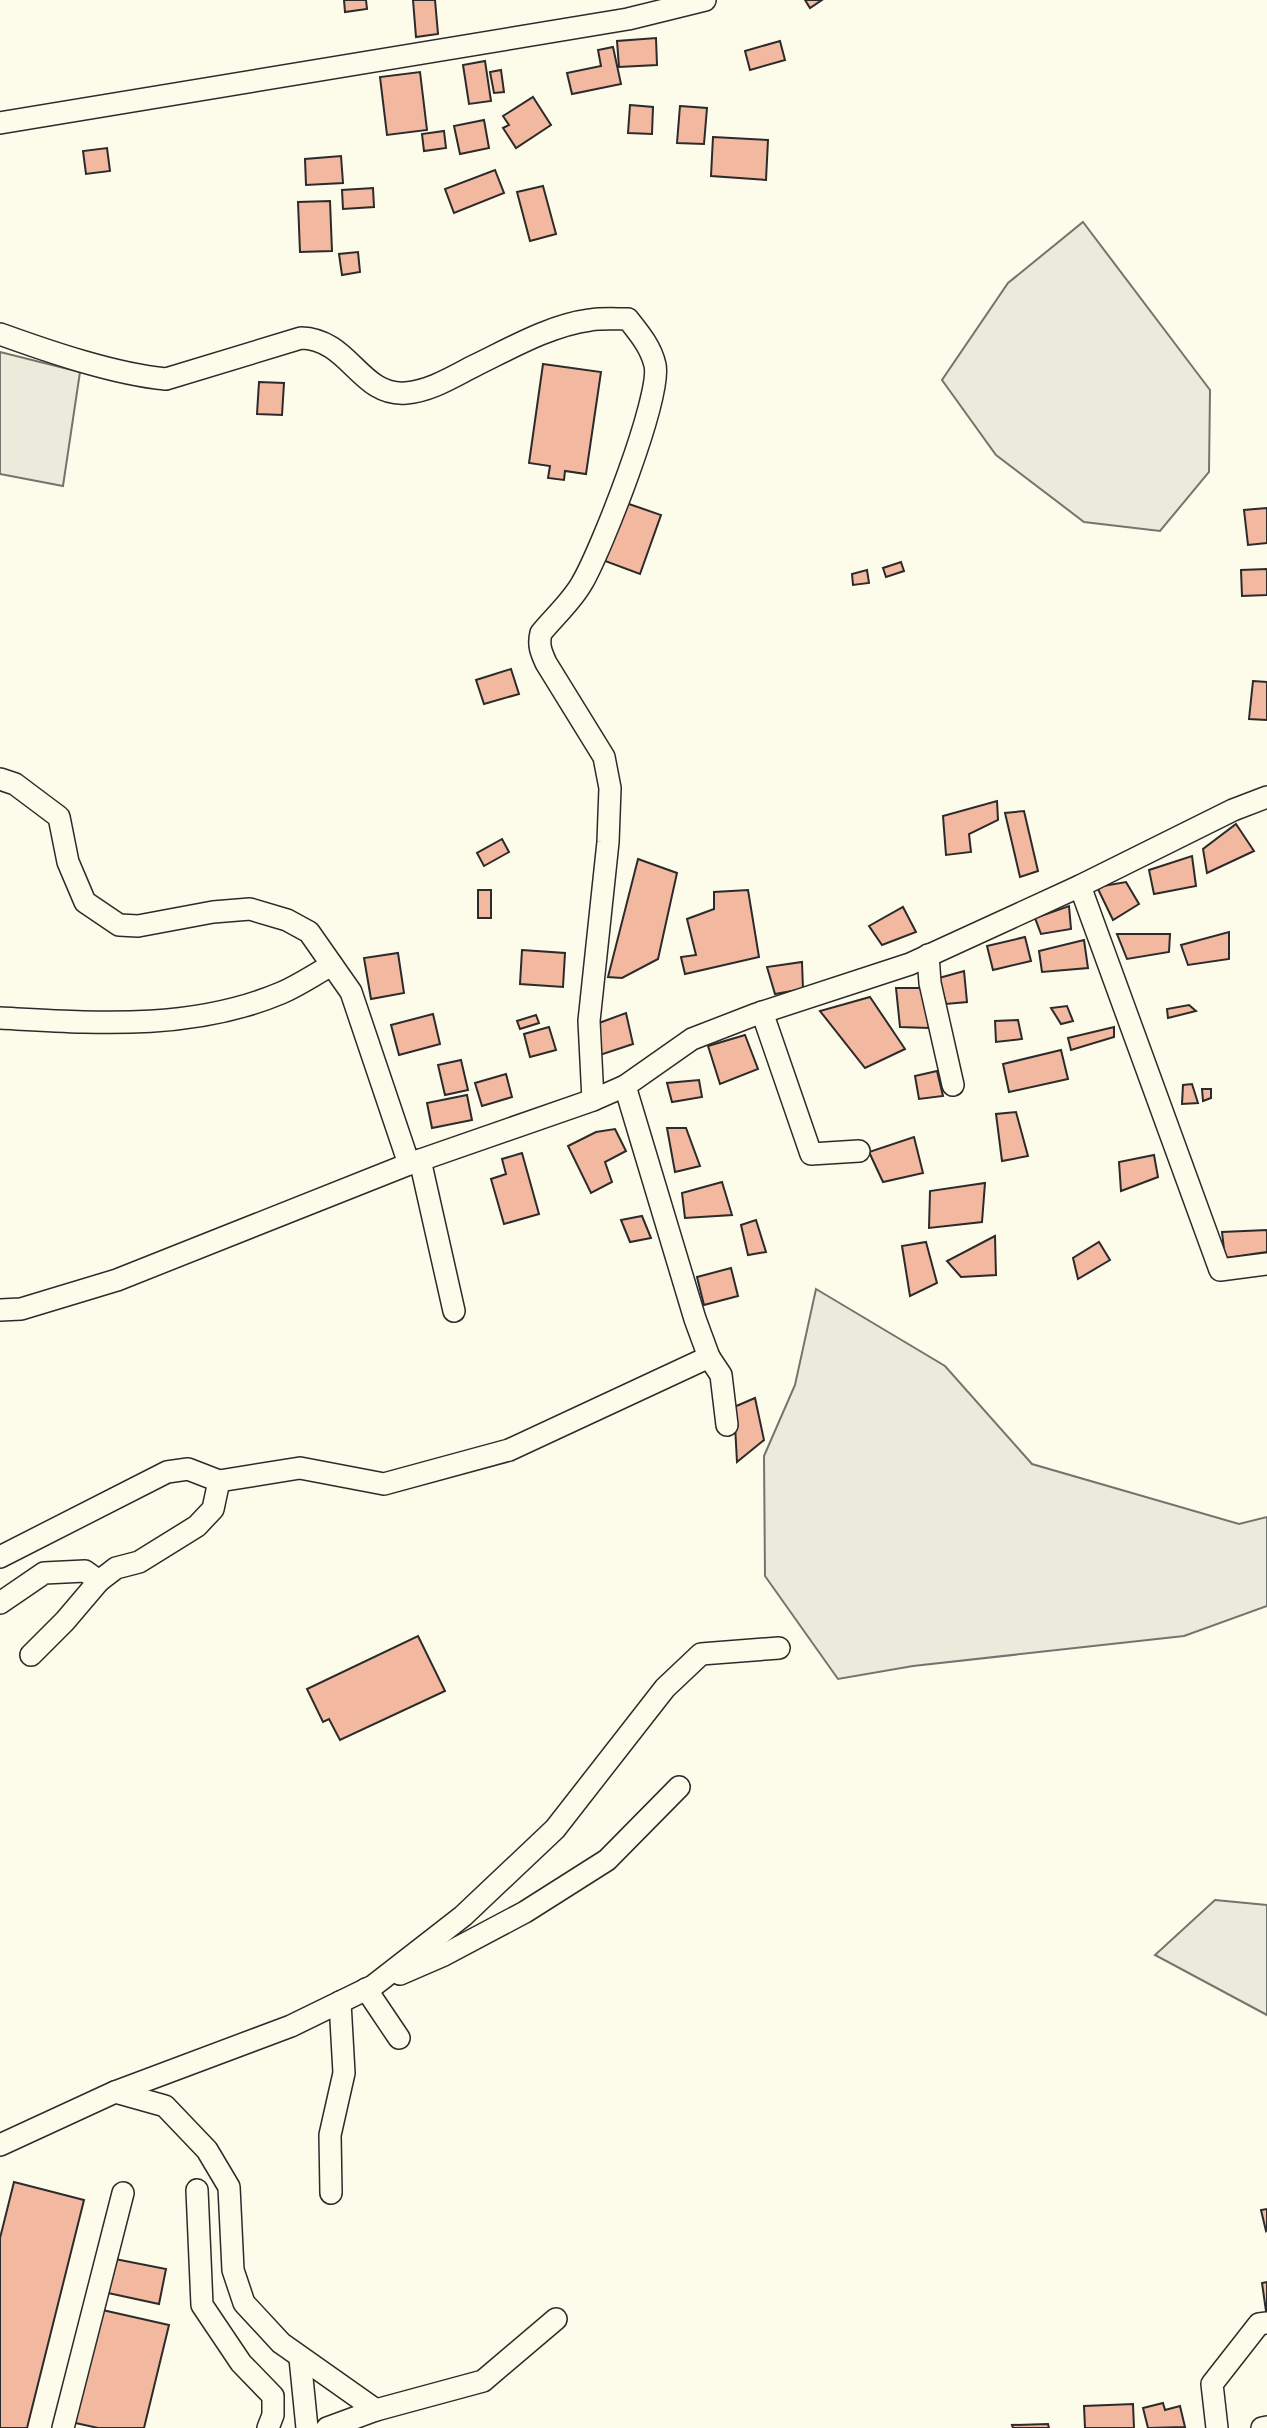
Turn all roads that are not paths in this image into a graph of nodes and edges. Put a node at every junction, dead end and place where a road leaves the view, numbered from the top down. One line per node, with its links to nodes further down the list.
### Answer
1 (705, 0): 2 (street)
2 (0, 123)
3 (0, 334): 13 (street)
4 (0, 779): 8 (street)
5 (1267, 797): 6 (street)
6 (1080, 886): 7 (street); 16 (street)
7 (928, 955): 9 (street); 11 (street)
8 (332, 965): 10 (street); 15 (street)
9 (762, 1012): 12 (street); 14 (street)
10 (0, 1018)
11 (953, 1085)
12 (625, 1086): 13 (street); 19 (street)
13 (593, 1100): 15 (street)
14 (859, 1151)
15 (415, 1162): 17 (street); 18 (street)
16 (1267, 1264)
17 (0, 1310)
18 (453, 1311)
19 (709, 1357): 20 (street); 21 (street)
20 (727, 1425)
21 (219, 1481): 22 (street); 23 (street)
22 (0, 1557)
23 (99, 1581): 24 (street); 26 (street)
24 (0, 1603)
25 (779, 1648): 28 (street)
26 (31, 1655)
27 (679, 1787): 28 (street)
28 (369, 1988): 29 (street); 30 (street)
29 (340, 2002): 31 (street); 35 (street)
30 (398, 2038)
31 (115, 2092): 32 (street); 38 (street)
32 (0, 2145)
33 (197, 2190): 42 (street)
34 (123, 2193): 41 (street)
35 (331, 2193)
36 (556, 2319): 39 (street)
37 (1267, 2323): 45 (street)
38 (300, 2358): 39 (street); 43 (street)
39 (376, 2410): 44 (street)
40 (1267, 2427): 46 (street)
41 (63, 2428)
42 (268, 2428)
43 (307, 2428)
44 (327, 2428)
45 (1217, 2428)
46 (1262, 2428)

